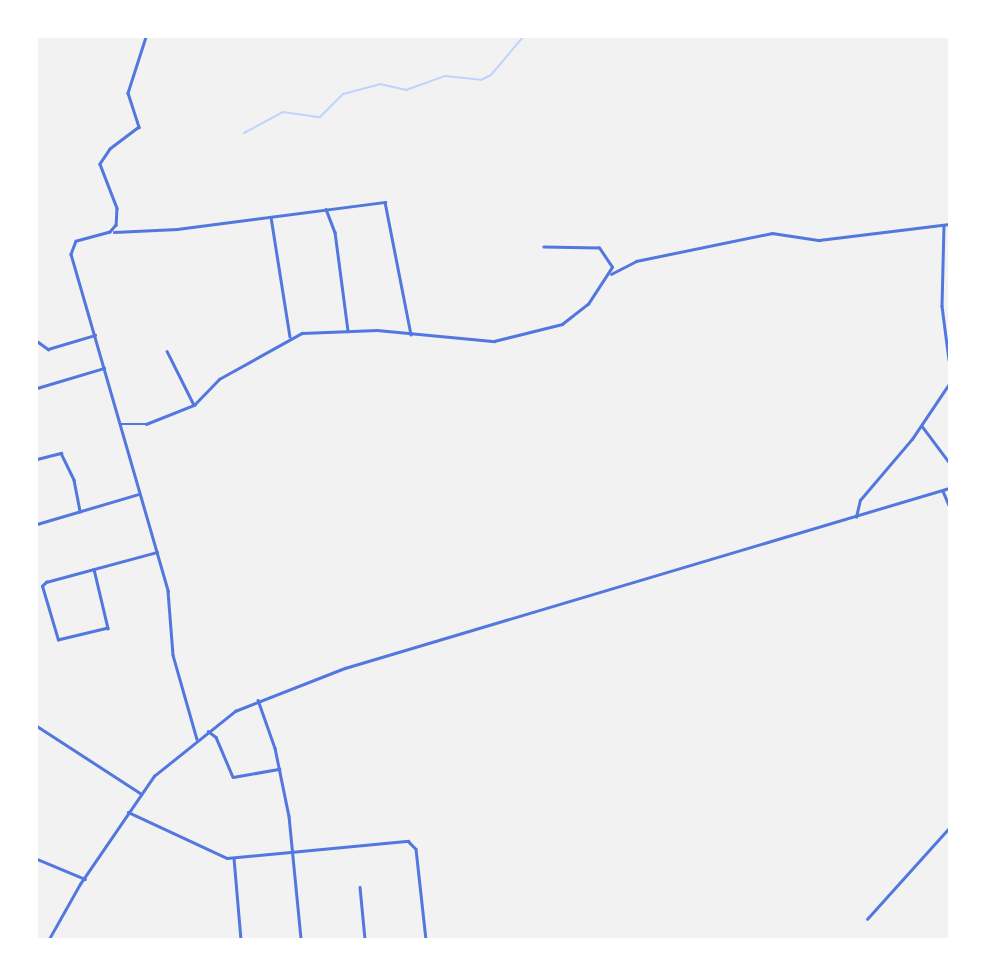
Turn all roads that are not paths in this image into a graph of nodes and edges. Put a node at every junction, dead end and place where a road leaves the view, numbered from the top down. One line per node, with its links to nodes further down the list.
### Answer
1 (146, 37): 6 (street)
2 (326, 209): 3 (street); 10 (street); 13 (street)
3 (271, 217): 6 (street); 14 (street)
4 (949, 224): 5 (street)
5 (944, 225): 8 (street); 11 (street)
6 (110, 232): 12 (street)
7 (544, 247): 8 (street)
8 (609, 276): 13 (street)
9 (949, 327): 11 (street)
10 (348, 331): 13 (street); 14 (street)
11 (944, 332): 17 (street)
12 (95, 335): 15 (street); 18 (street)
13 (411, 336)
14 (290, 337): 21 (street)
15 (37, 341)
16 (167, 351): 21 (street)
17 (949, 360)
18 (104, 368): 20 (street); 22 (street)
19 (949, 384): 23 (street)
20 (37, 388)
21 (194, 405): 22 (street)
22 (120, 424): 28 (street)
23 (921, 425): 25 (street); 31 (street)
24 (37, 459): 30 (street)
25 (949, 463)
26 (949, 488): 27 (street)
27 (943, 491): 29 (street); 31 (street)
28 (139, 494): 30 (street); 33 (street)
29 (949, 505)
30 (80, 511): 32 (street)
31 (856, 517): 35 (street)
32 (37, 524)
33 (157, 552): 34 (street); 38 (street)
34 (94, 569): 34 (street)
35 (258, 700): 37 (street); 39 (street)
36 (37, 726): 40 (street)
37 (208, 731): 38 (street); 39 (street)
38 (197, 739): 40 (street)
39 (280, 769): 43 (street)
40 (140, 793): 41 (street)
41 (128, 812): 44 (street); 46 (street)
42 (949, 828): 48 (street)
43 (293, 853): 44 (street); 51 (street); 53 (street)
44 (234, 858): 50 (street)
45 (37, 859): 46 (street)
46 (85, 879): 49 (street)
47 (360, 887): 52 (street)
48 (867, 919)
49 (49, 939)
50 (241, 939)
51 (301, 939)
52 (365, 939)
53 (426, 939)

